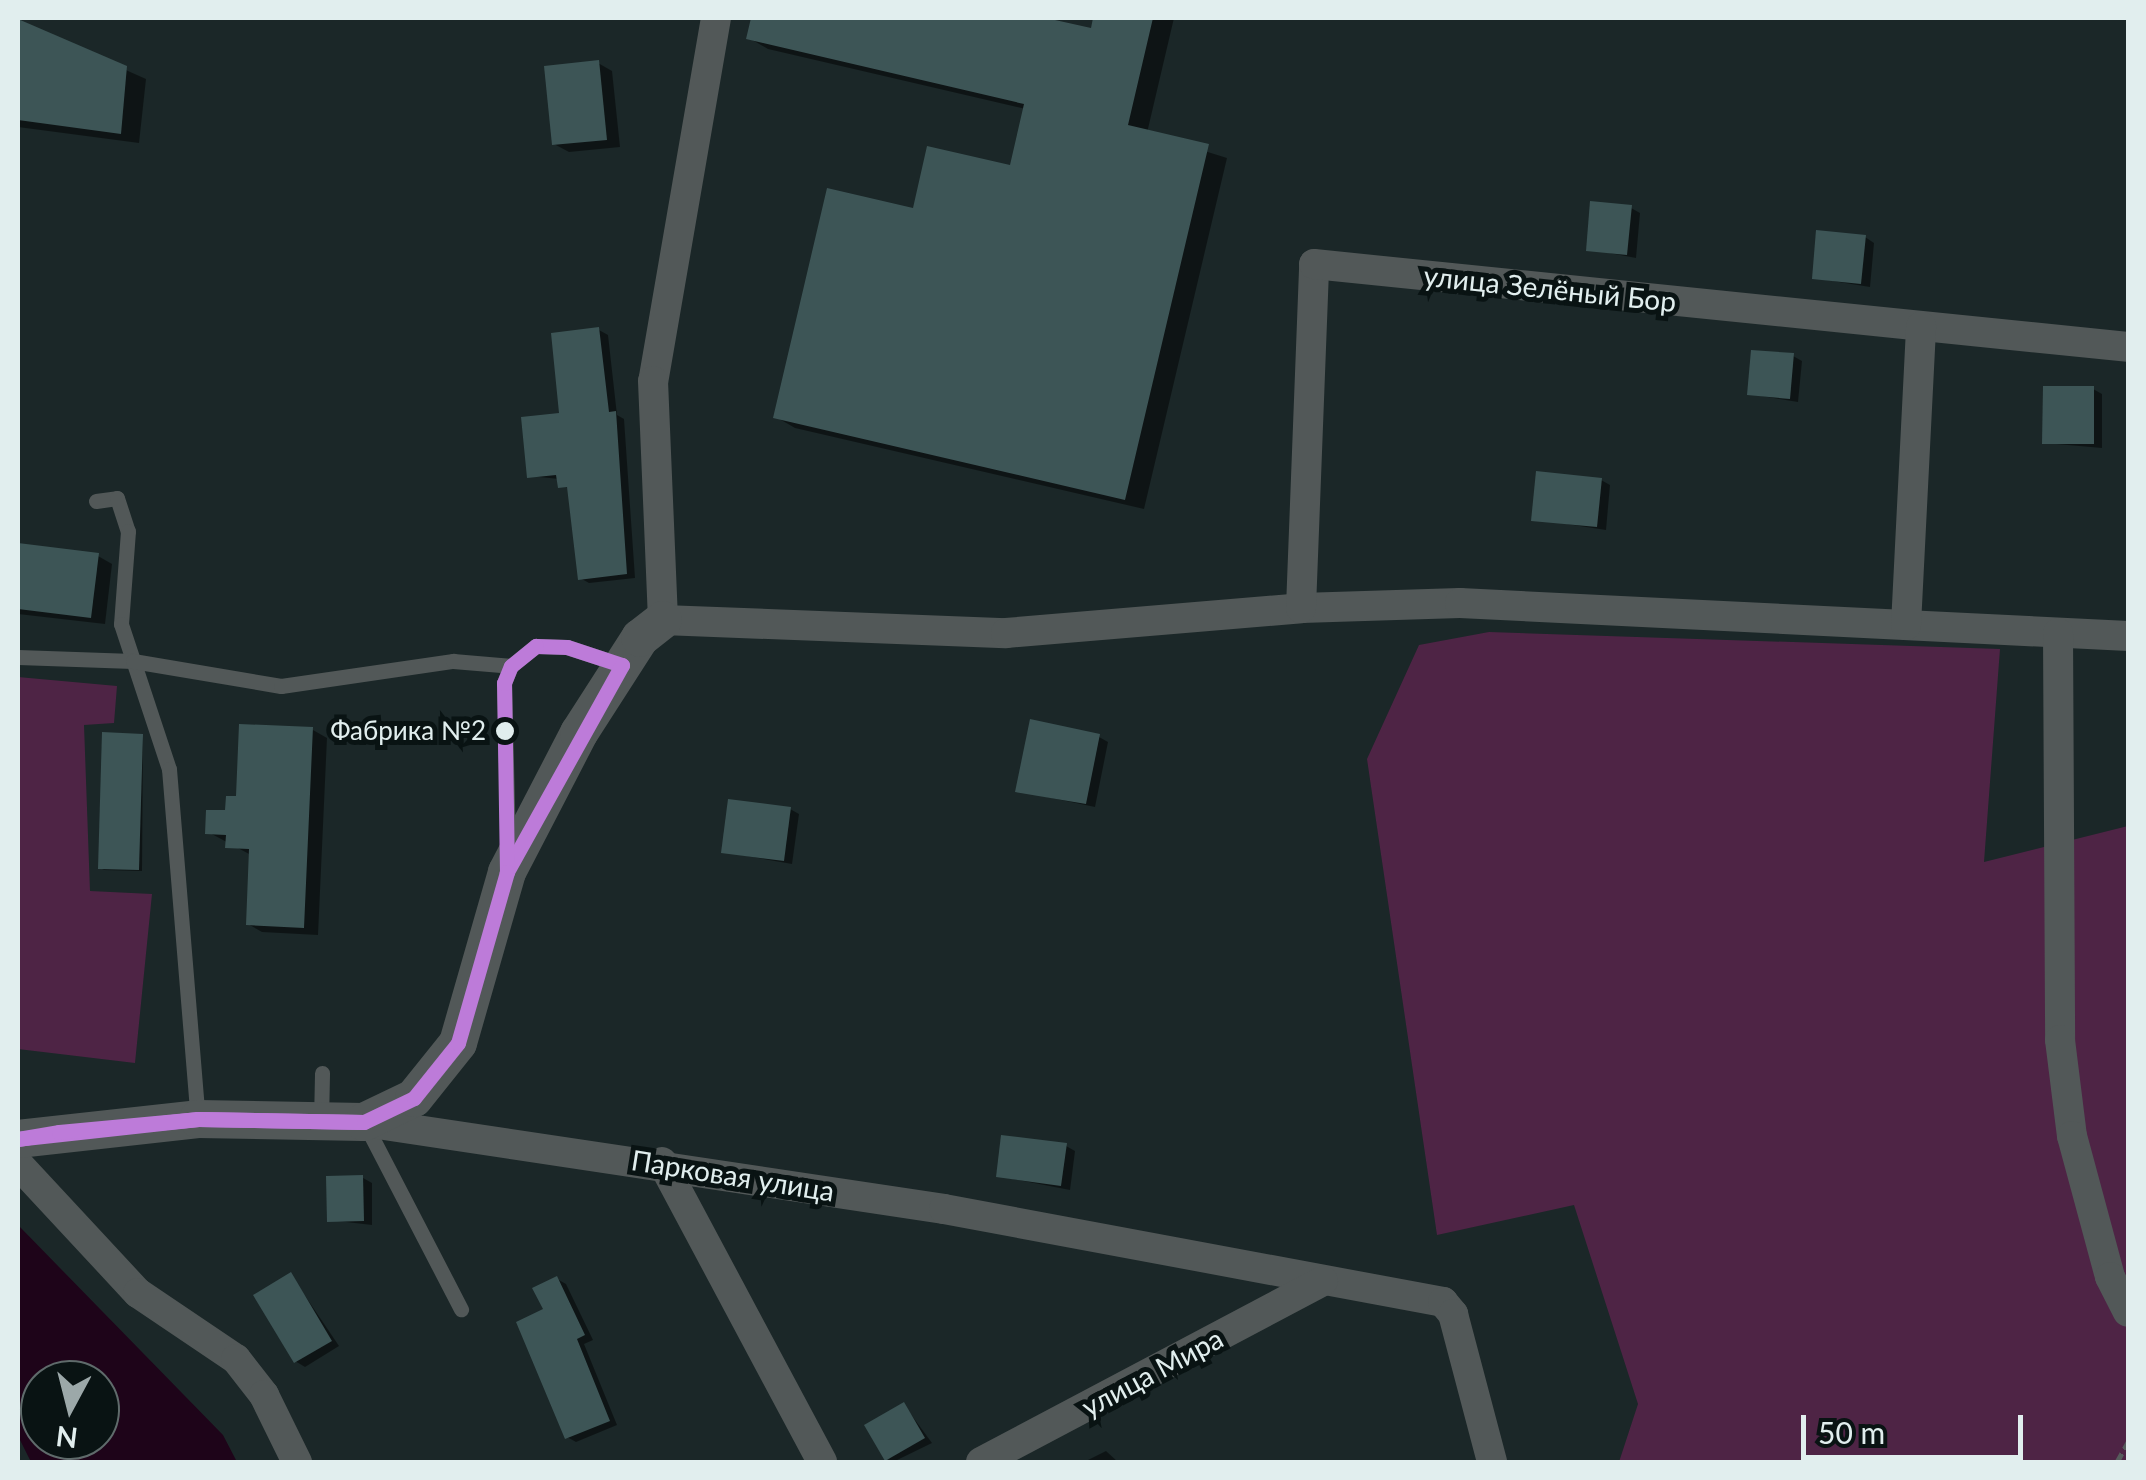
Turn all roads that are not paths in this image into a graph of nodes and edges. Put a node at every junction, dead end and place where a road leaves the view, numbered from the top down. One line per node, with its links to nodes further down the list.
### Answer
1 (716, 18): 6 (street)
2 (1921, 326): 3 (street, улица Зелёный Бор); 5 (street, улица Зелёный Бор); 7 (street)
3 (2128, 348)
4 (96, 500): 11 (lane)
5 (1301, 608): 6 (street); 7 (street)
6 (663, 620): 12 (street)
7 (1906, 625): 8 (street)
8 (2058, 632): 9 (street); 24 (street)
9 (2128, 636)
10 (18, 657): 11 (lane)
11 (133, 661): 13 (lane); 16 (lane)
12 (622, 665): 13 (lane); 14 (street)
13 (511, 666): 14 (lane)
14 (507, 872): 18 (street)
15 (322, 1073): 17 (lane)
16 (198, 1119): 17 (street, Парковая улица); 19 (street, Парковая улица)
17 (321, 1122): 18 (street, Парковая улица)
18 (364, 1122): 20 (street, Парковая улица); 23 (lane)
19 (18, 1140)
20 (662, 1162): 22 (street, Парковая улица); 26 (street)
21 (18, 1164): 25 (street)
22 (1323, 1281): 27 (street, улица Мира); 28 (street, Парковая улица)
23 (461, 1309)
24 (2128, 1312)
25 (297, 1462)
26 (822, 1462)
27 (982, 1462)
28 (1492, 1462)

